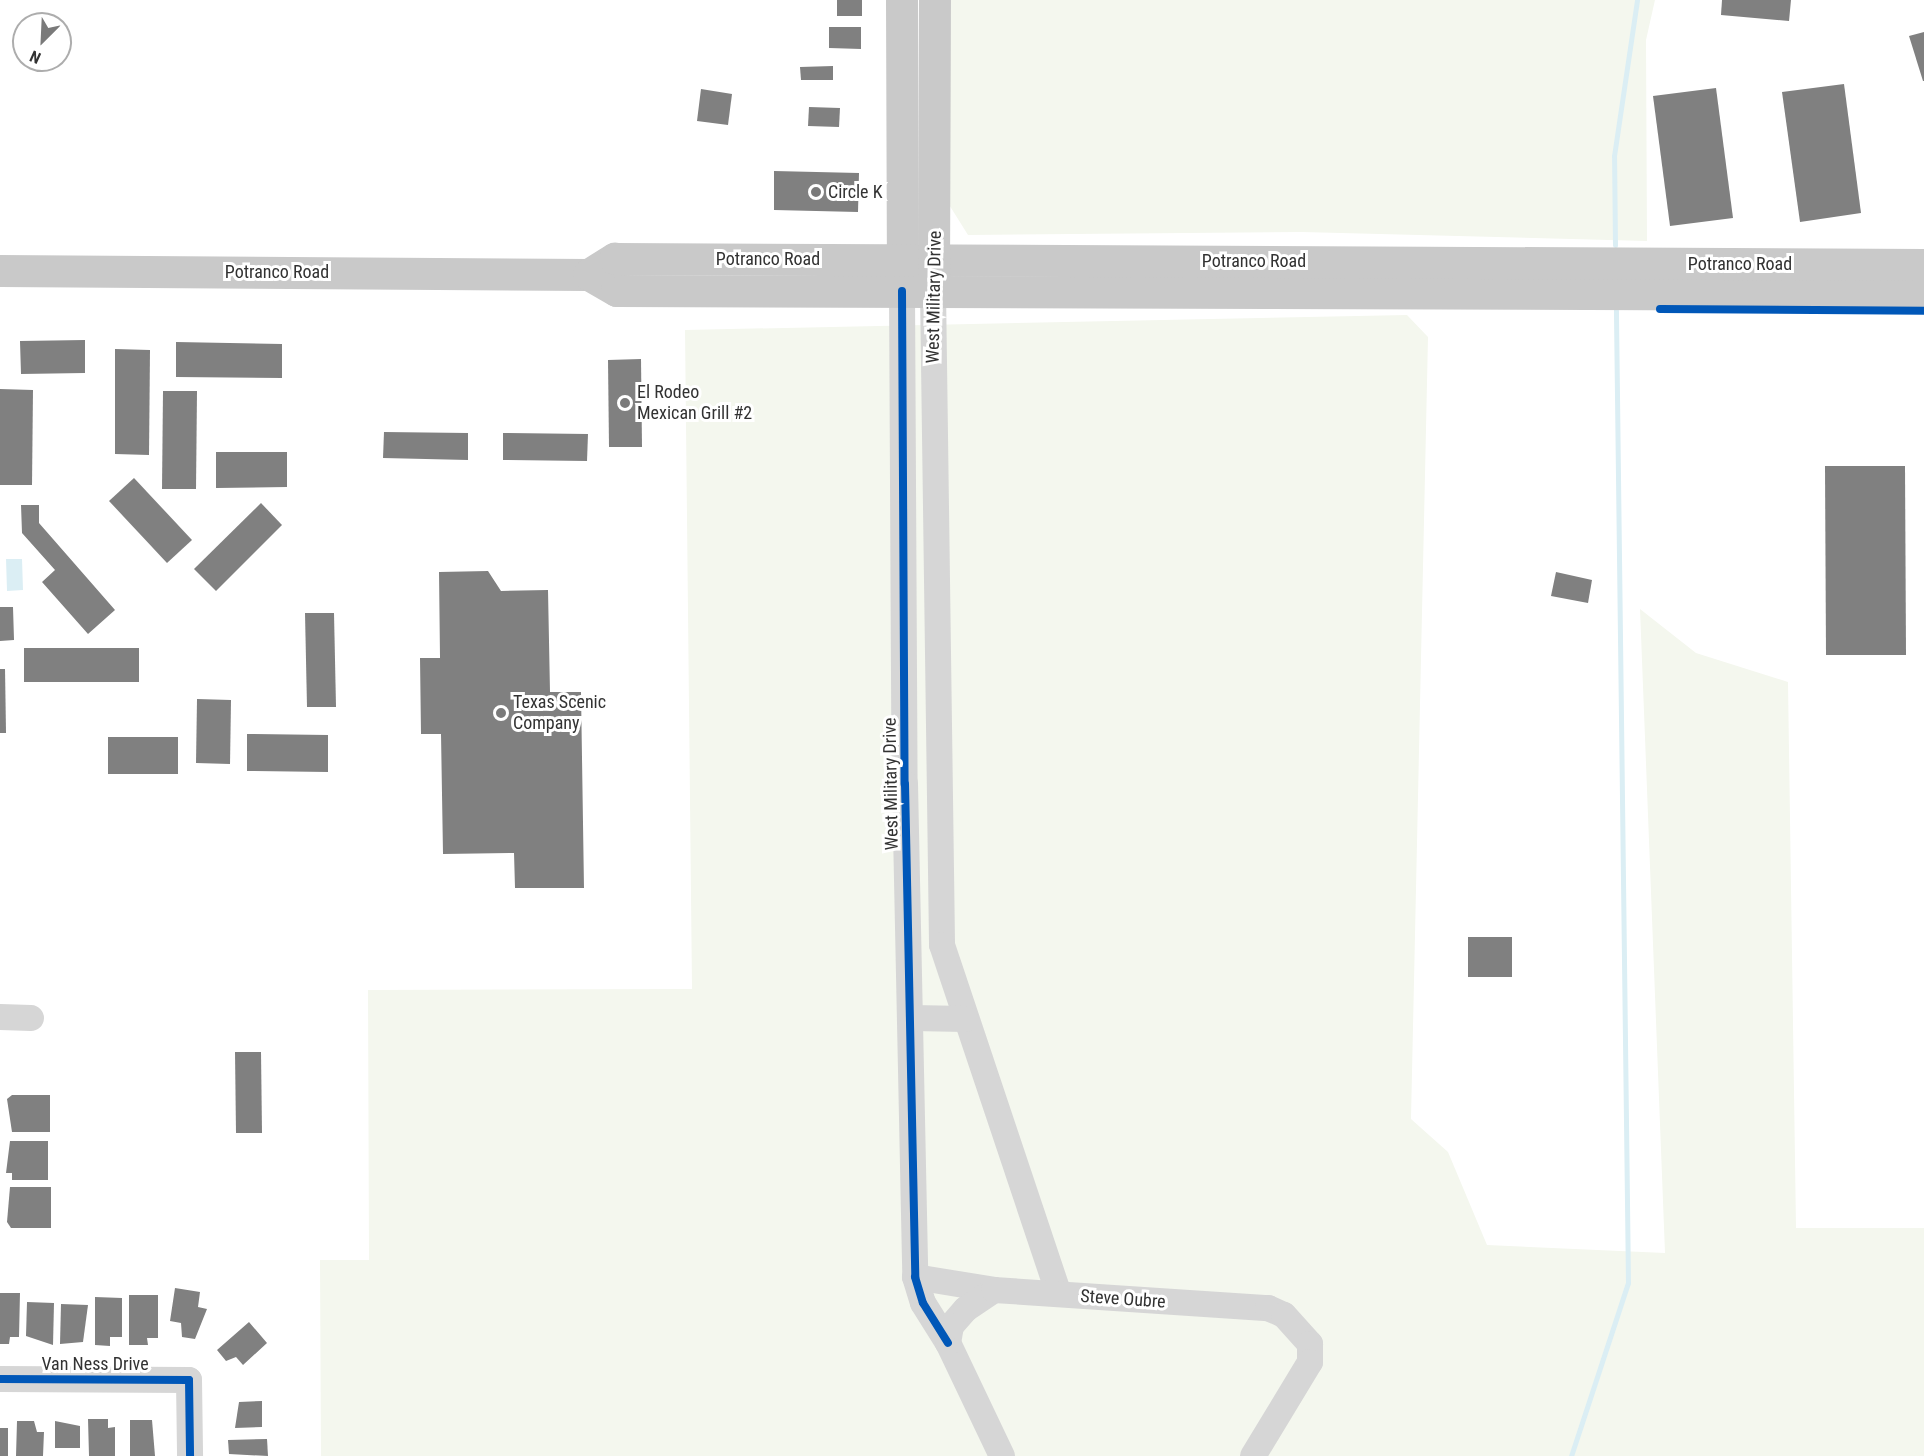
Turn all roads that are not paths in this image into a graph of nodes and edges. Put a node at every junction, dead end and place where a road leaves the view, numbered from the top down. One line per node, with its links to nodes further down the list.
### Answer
1 (902, 0): 3 (main road, West Military Drive)
2 (935, 0): 4 (main road, West Military Drive)
3 (903, 260): 4 (main road, Potranco Road); 7 (main road, Potranco Road); 9 (main road, West Military Drive)
4 (934, 260): 5 (main road, Potranco Road); 8 (main road, West Military Drive)
5 (1924, 265)
6 (0, 271): 7 (main road, Potranco Road)
7 (589, 275): 9 (main road, Potranco Road)
8 (933, 290): 9 (main road, Potranco Road); 10 (main road, Potranco Road); 11 (street, West Military Drive)
9 (902, 291): 12 (street, West Military Drive)
10 (1924, 295)
11 (938, 783): 12 (street); 16 (street, West Military Drive)
12 (905, 784): 15 (street, West Military Drive)
13 (0, 1017): 14 (street)
14 (31, 1018)
15 (913, 1018): 16 (street); 17 (street, West Military Drive)
16 (965, 1019): 19 (street, West Military Drive)
17 (915, 1277): 18 (street, Steve Oubre); 20 (street, West Military Drive)
18 (994, 1290): 19 (street, Steve Oubre); 20 (street)
19 (1059, 1294): 24 (street, Steve Oubre)
20 (948, 1343): 23 (street)
21 (0, 1379): 22 (street, Van Ness Drive)
22 (190, 1456)
23 (1002, 1456)
24 (1253, 1456)

